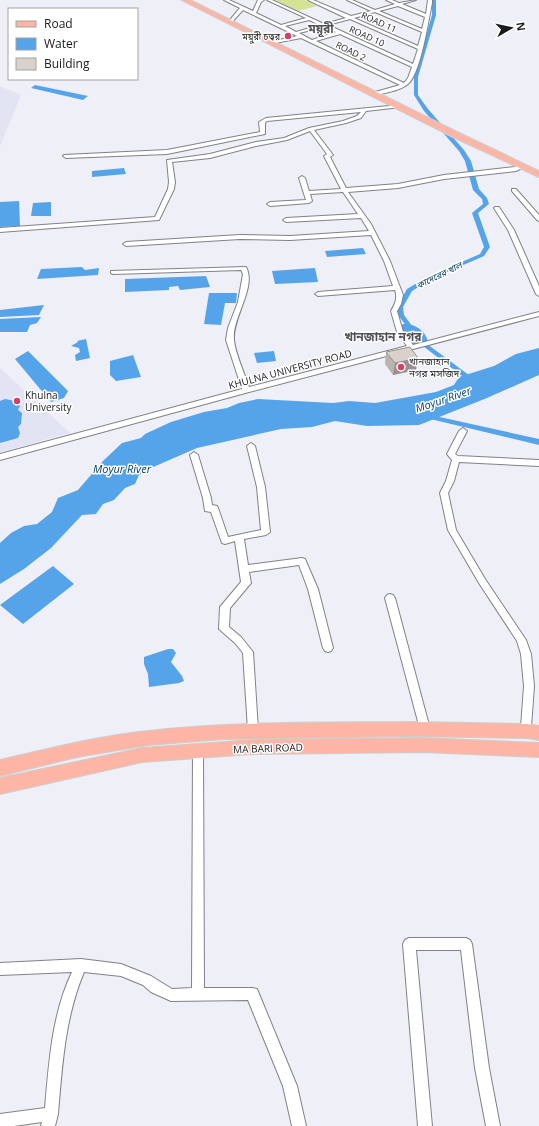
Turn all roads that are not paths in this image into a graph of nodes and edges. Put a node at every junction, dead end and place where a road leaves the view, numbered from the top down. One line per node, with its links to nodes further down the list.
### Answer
1 (185, 0): 17 (main road)
2 (226, 0): 11 (street, ROAD 2)
3 (262, 0): 13 (street)
4 (269, 0): 16 (street, ROAD 10)
5 (310, 0): 15 (street, ROAD 11)
6 (349, 0): 12 (street)
7 (388, 0): 10 (street)
8 (414, 0): 10 (street)
9 (430, 0): 14 (street)
10 (399, 4): 12 (street); 14 (street)
11 (243, 8): 13 (street, ROAD 2); 17 (street)
12 (374, 11): 15 (street); 21 (street)
13 (254, 13): 19 (street, ROAD 2)
14 (427, 16): 21 (street)
15 (350, 18): 18 (street); 29 (street, ROAD 11)
16 (308, 19): 18 (street, ROAD 10); 19 (street)
17 (230, 22): 27 (main road)
18 (323, 25): 23 (street); 24 (street, ROAD 10)
19 (281, 26): 20 (street, ROAD 2)
20 (291, 31): 22 (street); 23 (street, ROAD 2)
21 (424, 31): 29 (street)
22 (283, 32)
23 (296, 33): 26 (street, ROAD 2)
24 (339, 33): 28 (street); 30 (street, ROAD 10)
25 (278, 36): 27 (street)
26 (302, 36): 27 (street); 28 (street, ROAD 2)
27 (269, 41): 32 (main road)
28 (312, 41): 31 (street, ROAD 2)
29 (419, 48): 30 (street)
30 (415, 67): 31 (street)
31 (404, 85): 32 (street)
32 (374, 94): 33 (main road)
33 (399, 106): 34 (street); 39 (main road)
34 (364, 111): 35 (street); 36 (street)
35 (311, 129): 37 (street); 42 (street)
36 (263, 133): 37 (street); 38 (street)
37 (267, 142): 50 (street)
38 (66, 156)
39 (523, 166): 40 (main road); 42 (street)
40 (539, 174)
41 (302, 178): 44 (street)
42 (344, 190): 44 (street); 47 (street)
43 (514, 190): 48 (street)
44 (307, 192): 45 (street)
45 (270, 204)
46 (497, 208): 56 (street)
47 (362, 216): 49 (street); 51 (street)
48 (539, 219)
49 (286, 220)
50 (0, 230)
51 (372, 233): 52 (street); 54 (street)
52 (126, 244)
53 (113, 272): 59 (street)
54 (397, 288): 55 (street); 58 (street)
55 (318, 294)
56 (539, 294)
57 (539, 314): 58 (street, KHULNA UNIVERSITY ROAD)
58 (411, 347): 59 (street, KHULNA UNIVERSITY ROAD)
59 (246, 390): 63 (street, KHULNA UNIVERSITY ROAD)
60 (463, 431): 64 (street)
61 (251, 446): 66 (street)
62 (194, 454): 66 (street)
63 (0, 457)
64 (456, 459): 65 (street); 72 (street)
65 (539, 463)
66 (239, 537): 67 (street)
67 (243, 568): 69 (street); 71 (street)
68 (390, 598): 70 (street)
69 (328, 648)
70 (425, 729): 71 (main road, MA BARI ROAD); 72 (main road, MA BARI ROAD)
71 (253, 730): 75 (main road, MA BARI ROAD)
72 (534, 732)
73 (539, 750): 74 (main road, MA BARI ROAD)
74 (198, 751): 76 (main road, MA BARI ROAD); 79 (street)
75 (0, 768)
76 (0, 786)
77 (81, 965): 78 (street); 79 (street); 80 (street)
78 (0, 969)
79 (198, 994): 82 (street)
80 (49, 1120): 81 (street)
81 (0, 1121)
82 (299, 1126)
83 (425, 1126): 84 (street)
84 (493, 1126)

